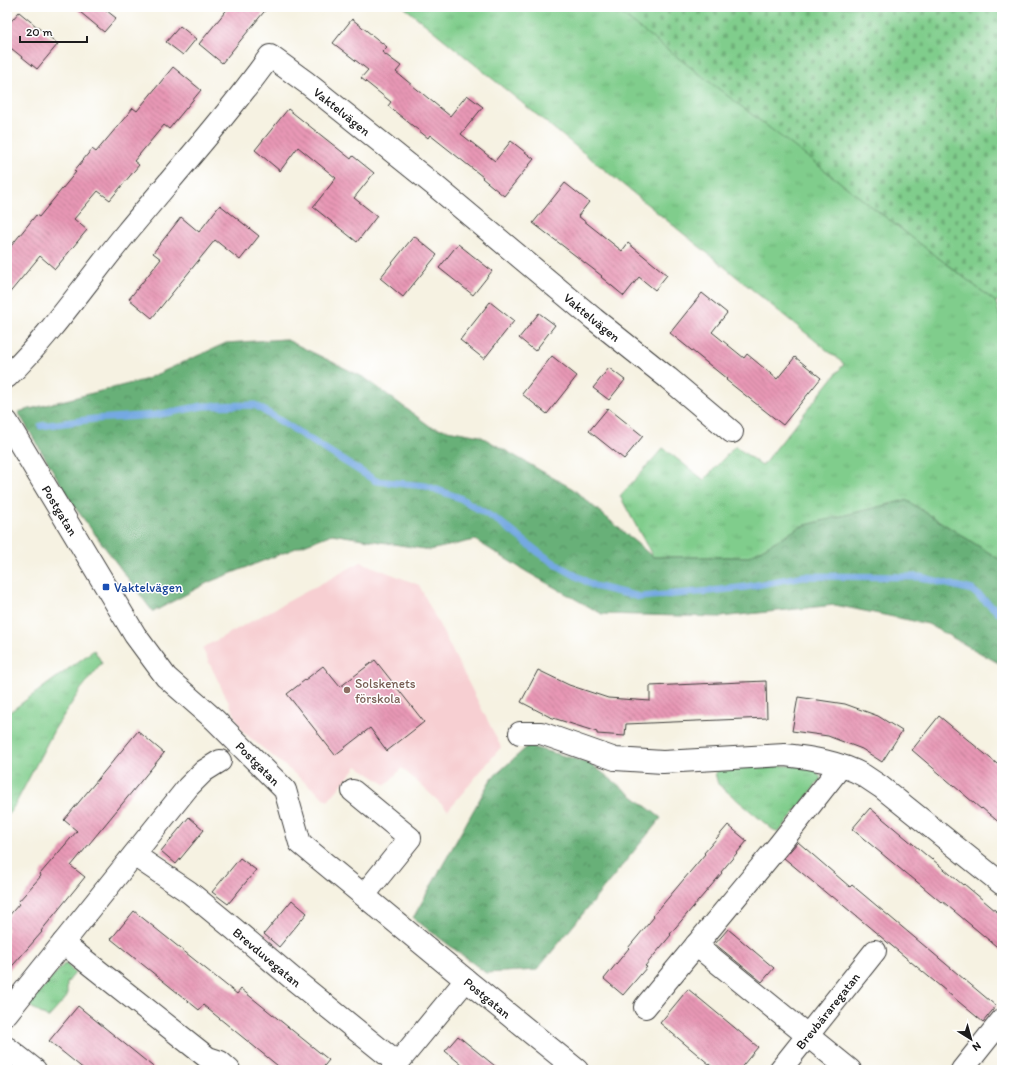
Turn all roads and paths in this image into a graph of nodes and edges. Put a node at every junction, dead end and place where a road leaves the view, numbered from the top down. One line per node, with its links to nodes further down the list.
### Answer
1 (7, 377): 3 (street, Vaktelvägen)
2 (7, 422): 10 (street, Postgatan)
3 (732, 432)
4 (520, 733): 6 (street)
5 (220, 761): 8 (street)
6 (841, 766): 9 (street); 12 (street)
7 (353, 791): 10 (street)
8 (134, 855): 11 (street); 21 (street, Brevduvegatan)
9 (1002, 884)
10 (364, 895): 14 (street, Postgatan)
11 (63, 943): 16 (street); 20 (street)
12 (696, 945): 15 (street); 18 (street)
13 (875, 951): 18 (street, Brevbäraregatan)
14 (466, 980): 21 (street, Brevduvegatan); 24 (street, Postgatan)
15 (645, 1007)
16 (7, 1013)
17 (1002, 1020): 27 (street)
18 (808, 1036): 25 (street, Brevbäraregatan); 26 (street)
19 (7, 1048): 22 (street)
20 (203, 1064): 23 (street)
21 (395, 1067)
22 (35, 1070)
23 (229, 1070)
24 (577, 1070)
25 (780, 1070)
26 (850, 1070)
27 (962, 1070)

